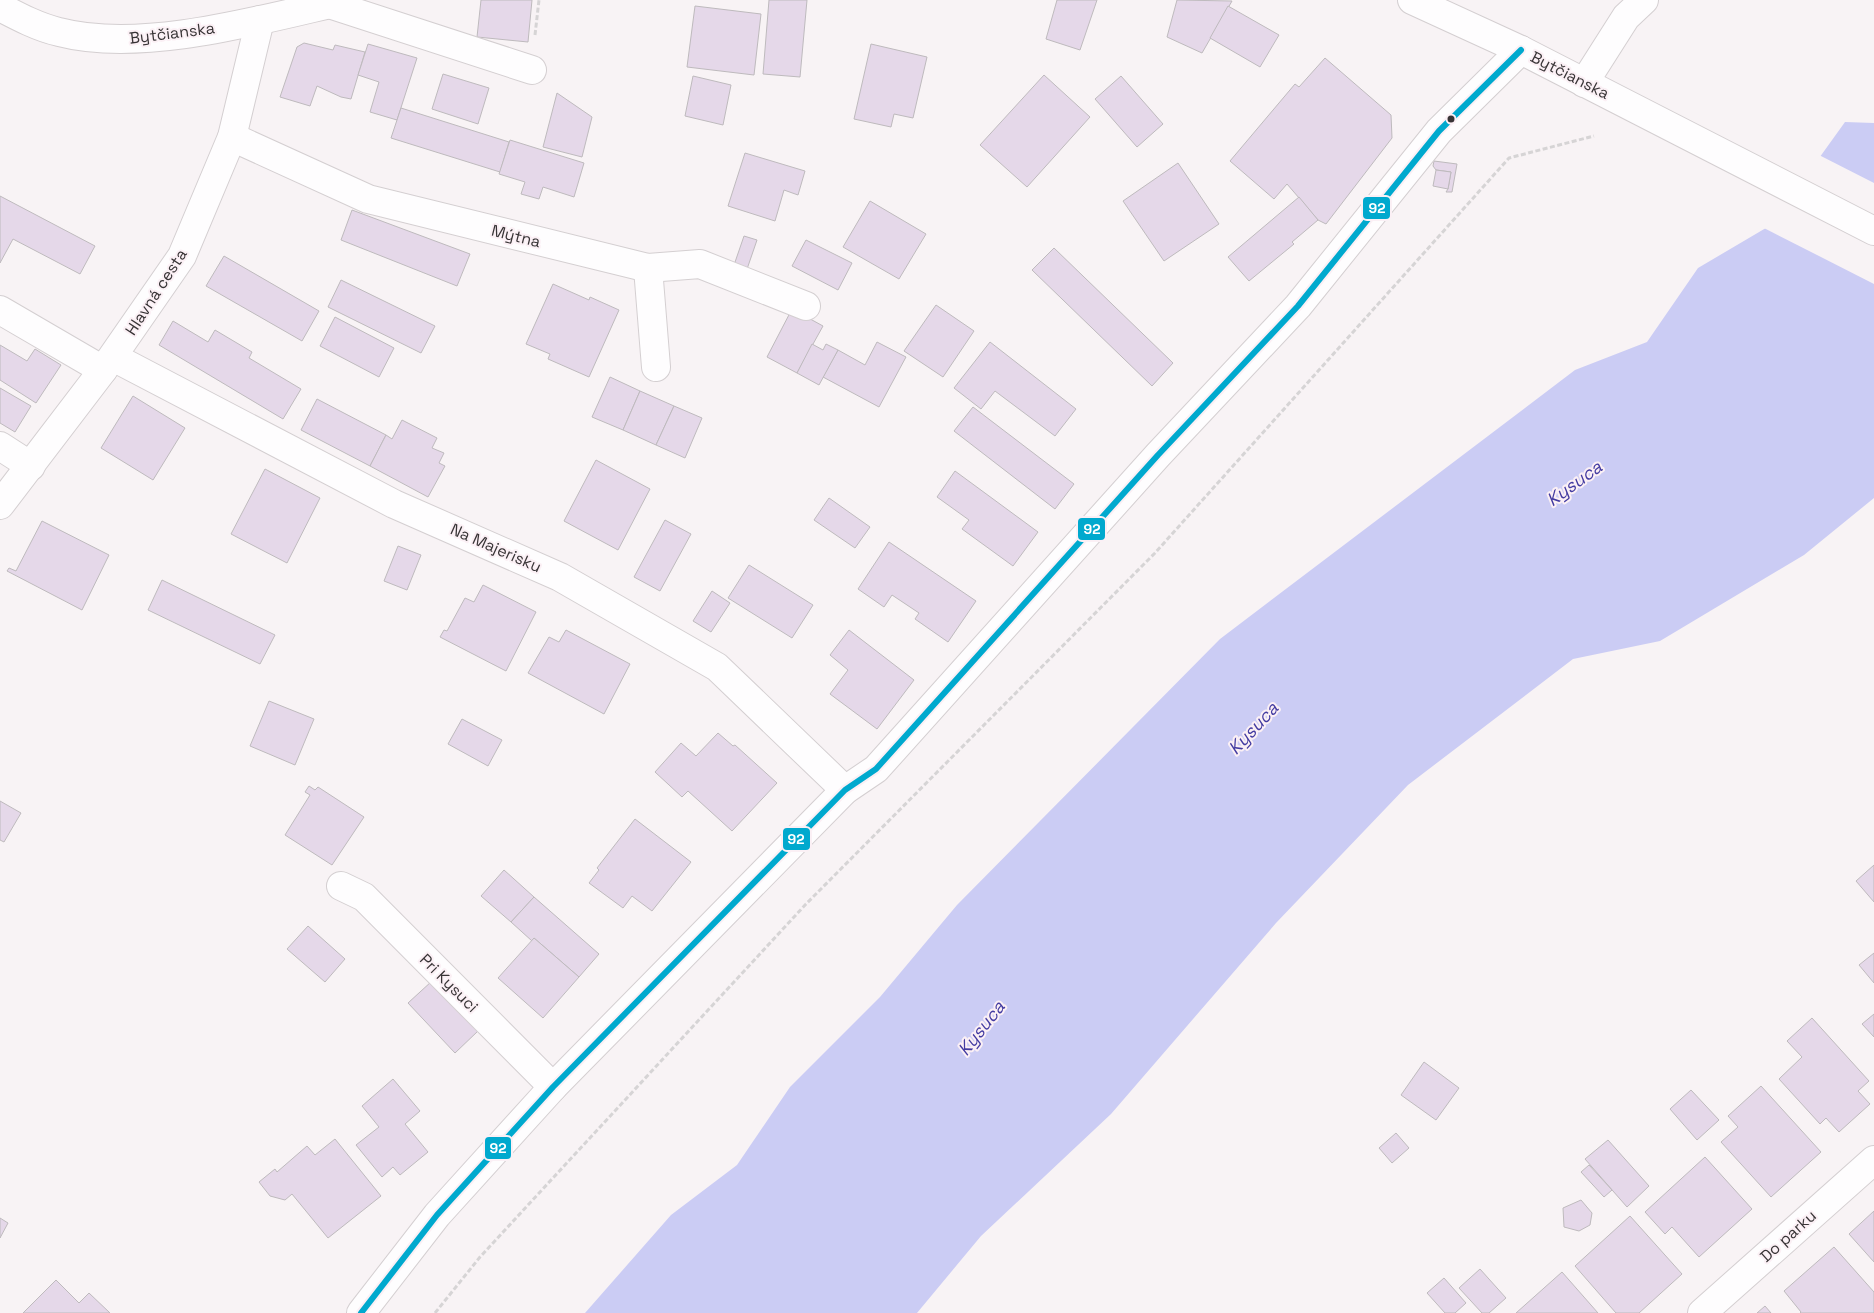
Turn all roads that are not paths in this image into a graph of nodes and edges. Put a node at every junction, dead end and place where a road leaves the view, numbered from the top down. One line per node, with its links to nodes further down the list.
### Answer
1 (1412, 0): 7 (street, Bytčianska)
2 (1644, 0): 9 (street)
3 (338, 2): 4 (street, Bytčianska); 8 (street)
4 (298, 6): 6 (street, Bytčianska)
5 (0, 7): 6 (street, Bytčianska)
6 (260, 20): 10 (street, Hlavná cesta)
7 (1521, 50): 9 (street, Bytčianska); 20 (street)
8 (532, 70)
9 (1584, 83): 11 (street, Bytčianska)
10 (232, 137): 12 (street, Mýtna); 15 (street, Hlavná cesta)
11 (1874, 230)
12 (648, 268): 13 (street, Mýtna); 16 (street)
13 (806, 306)
14 (0, 310): 15 (street, Na Majerisku)
15 (108, 363): 18 (street, Hlavná cesta); 20 (street, Na Majerisku)
16 (656, 367)
17 (0, 446): 18 (street)
18 (32, 466): 19 (street, Hlavná cesta)
19 (0, 505)
20 (845, 790): 22 (street)
21 (340, 886): 22 (street, Pri Kysuci)
22 (553, 1087): 24 (street)
23 (1874, 1160): 25 (street, Do parku)
24 (361, 1313)
25 (1702, 1313)

